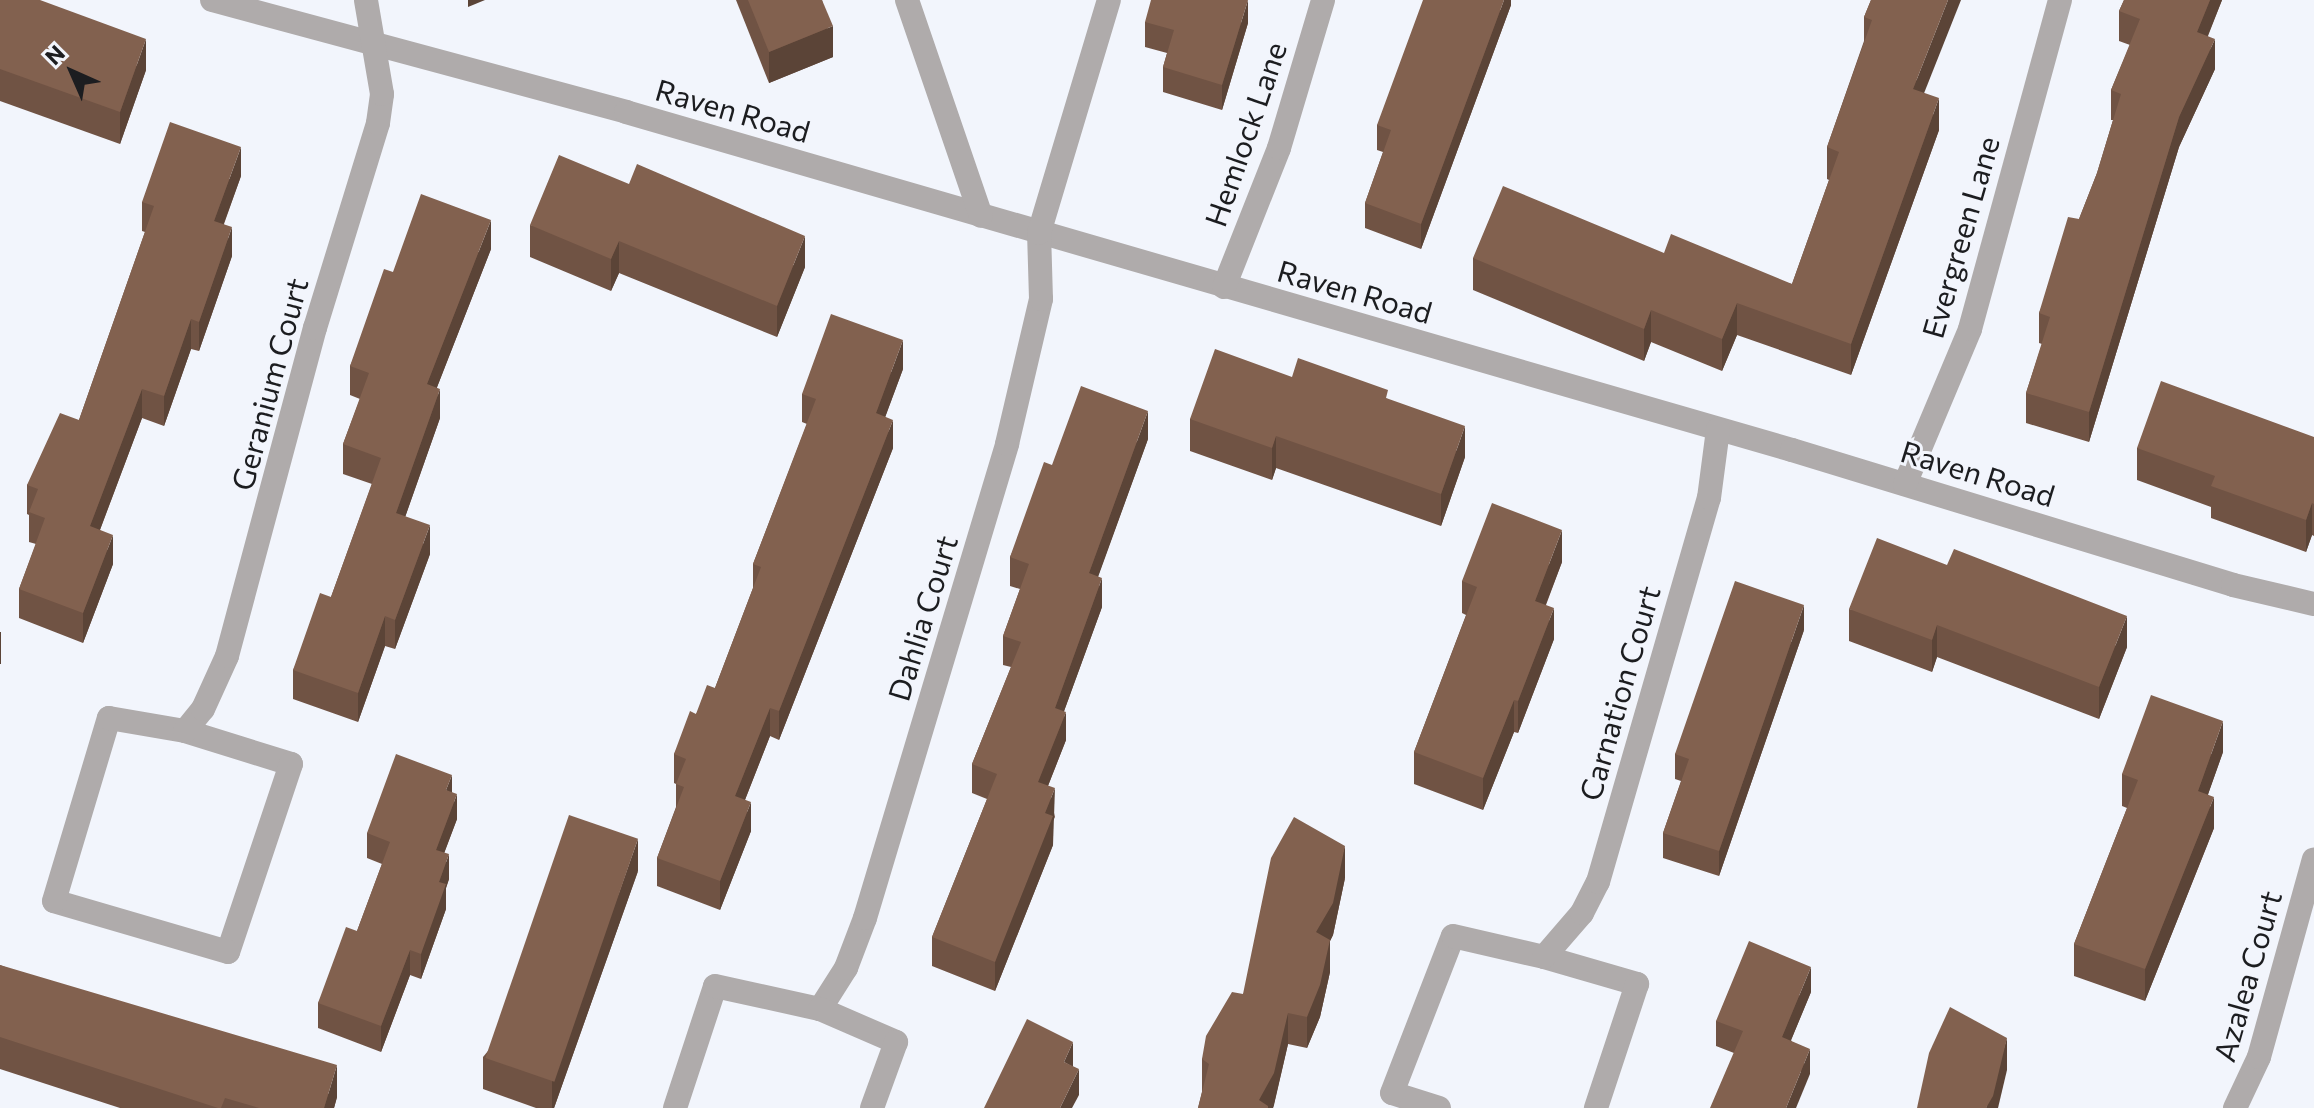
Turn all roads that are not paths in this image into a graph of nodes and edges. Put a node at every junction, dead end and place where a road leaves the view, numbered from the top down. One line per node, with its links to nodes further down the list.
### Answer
1 (212, 0): 7 (street, Raven Road)
2 (366, 0): 7 (street, Geranium Court)
3 (907, 0): 8 (street)
4 (1109, 0): 9 (street, Dahlia Court)
5 (1323, 0): 10 (street, Hemlock Lane)
6 (2060, 0): 12 (street, Evergreen Lane)
7 (377, 44): 8 (street, Raven Road); 14 (street, Geranium Court)
8 (981, 216): 9 (street, Raven Road)
9 (1039, 233): 10 (street, Raven Road); 17 (street, Dahlia Court)
10 (1224, 287): 11 (street, Raven Road)
11 (1718, 430): 12 (street, Raven Road); 16 (street, Carnation Court)
12 (1905, 484): 13 (street, Raven Road)
13 (2314, 604)
14 (185, 731): 14 (street)
15 (2314, 859): 22 (street, Azalea Court)
16 (1544, 957): 20 (street); 21 (street)
17 (820, 1009): 18 (street); 19 (street)
18 (675, 1108)
19 (872, 1108)
20 (1439, 1108)
21 (1596, 1108)
22 (2235, 1108)

